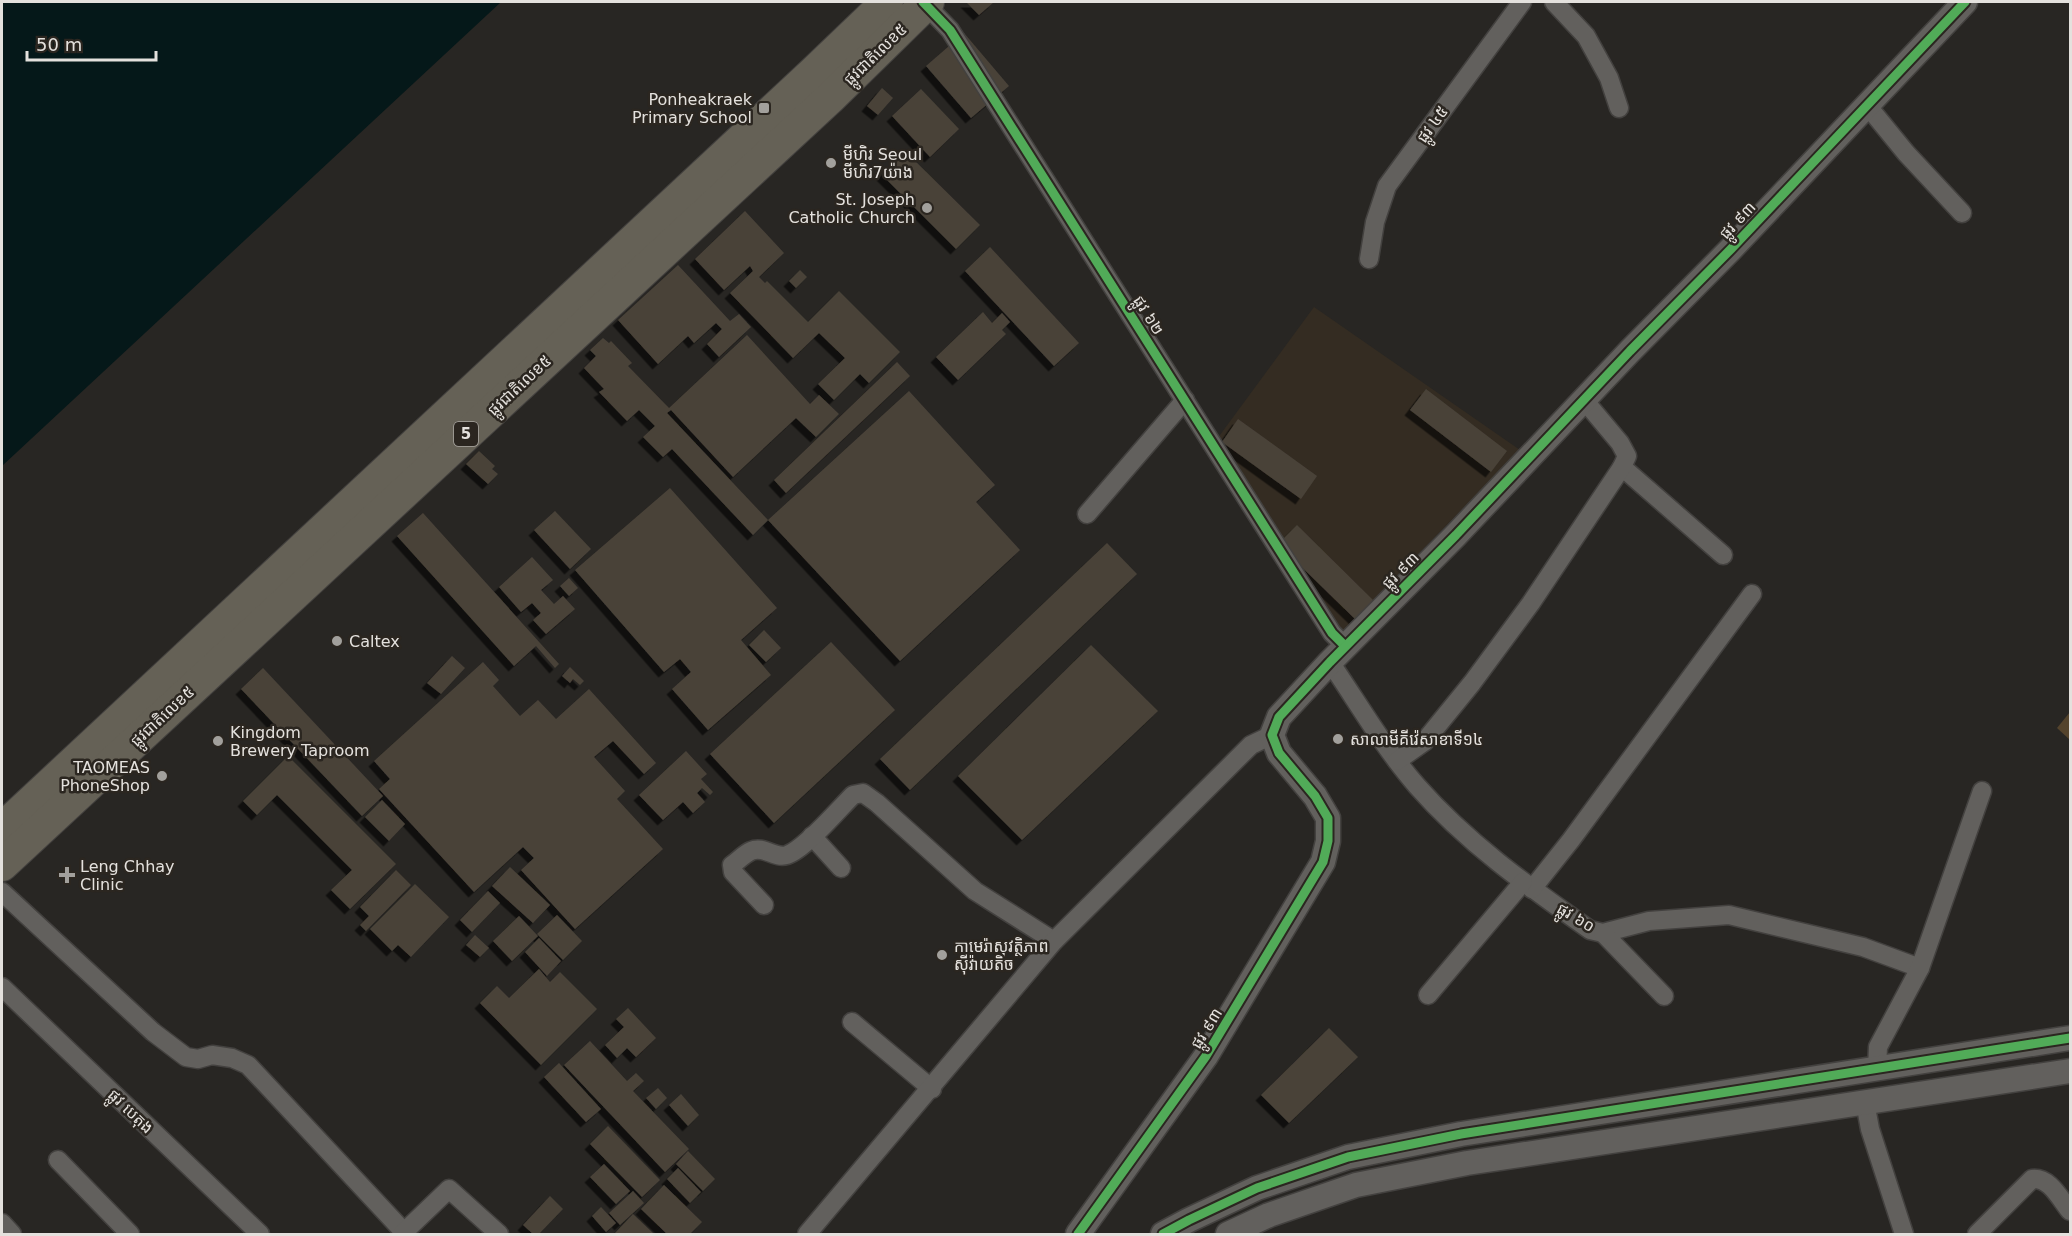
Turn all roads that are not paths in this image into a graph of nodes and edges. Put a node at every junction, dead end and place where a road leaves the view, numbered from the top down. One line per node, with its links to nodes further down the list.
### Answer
1 (887, 2): 20 (highway, ផ្លូវជាតិលេខ៥ / 5)
2 (926, 2): 10 (street, ផ្លូវ ៦២); 22 (highway, ផ្លូវជាតិលេខ៥ / 5)
3 (1522, 2): 9 (street, ផ្លូវ ៤៥)
4 (1554, 2): 7 (street)
5 (1965, 2): 6 (street, ផ្លូវ ៩៣)
6 (1866, 104): 8 (street); 11 (street, ផ្លូវ ៩៣)
7 (1619, 108)
8 (1962, 213)
9 (1369, 259)
10 (1185, 400): 13 (street); 16 (street, ផ្លូវ ៦២)
11 (1584, 400): 12 (street); 16 (street, ផ្លូវ ៩៣)
12 (1622, 467): 14 (street); 18 (street)
13 (1088, 514)
14 (1723, 555)
15 (1752, 594): 24 (street)
16 (1338, 654): 17 (street, ផ្លូវ ៩៣); 18 (street, ផ្លូវ ៦០)
17 (1272, 735): 28 (street); 48 (street, ផ្លូវ ៩៣)
18 (1397, 761): 24 (street, ផ្លូវ ៦០)
19 (1982, 791): 29 (street)
20 (2, 829)
21 (812, 836): 23 (street); 26 (street); 28 (street)
22 (2, 865)
23 (841, 868)
24 (1528, 886): 27 (street, ផ្លូវ ៦០); 31 (street)
25 (2, 892): 42 (street)
26 (764, 905)
27 (1603, 933): 29 (street, ផ្លូវ ៦០); 32 (street)
28 (1054, 941): 37 (street)
29 (1920, 968): 35 (street)
30 (2, 987): 45 (street, ផ្លូវ បេតុង)
31 (1428, 995)
32 (1664, 996)
33 (852, 1022): 37 (street)
34 (2070, 1038): 35 (street)
35 (1877, 1070): 49 (street)
36 (2070, 1071): 38 (street)
37 (932, 1089): 47 (street)
38 (1865, 1102): 50 (street); 51 (street)
39 (58, 1161): 44 (street)
40 (2070, 1211): 52 (street)
41 (2, 1224): 43 (street)
42 (403, 1233): 46 (street)
43 (12, 1234)
44 (130, 1234)
45 (260, 1234)
46 (499, 1234)
47 (807, 1234)
48 (1078, 1234)
49 (1163, 1234)
50 (1228, 1234)
51 (1904, 1234)
52 (1977, 1234)

